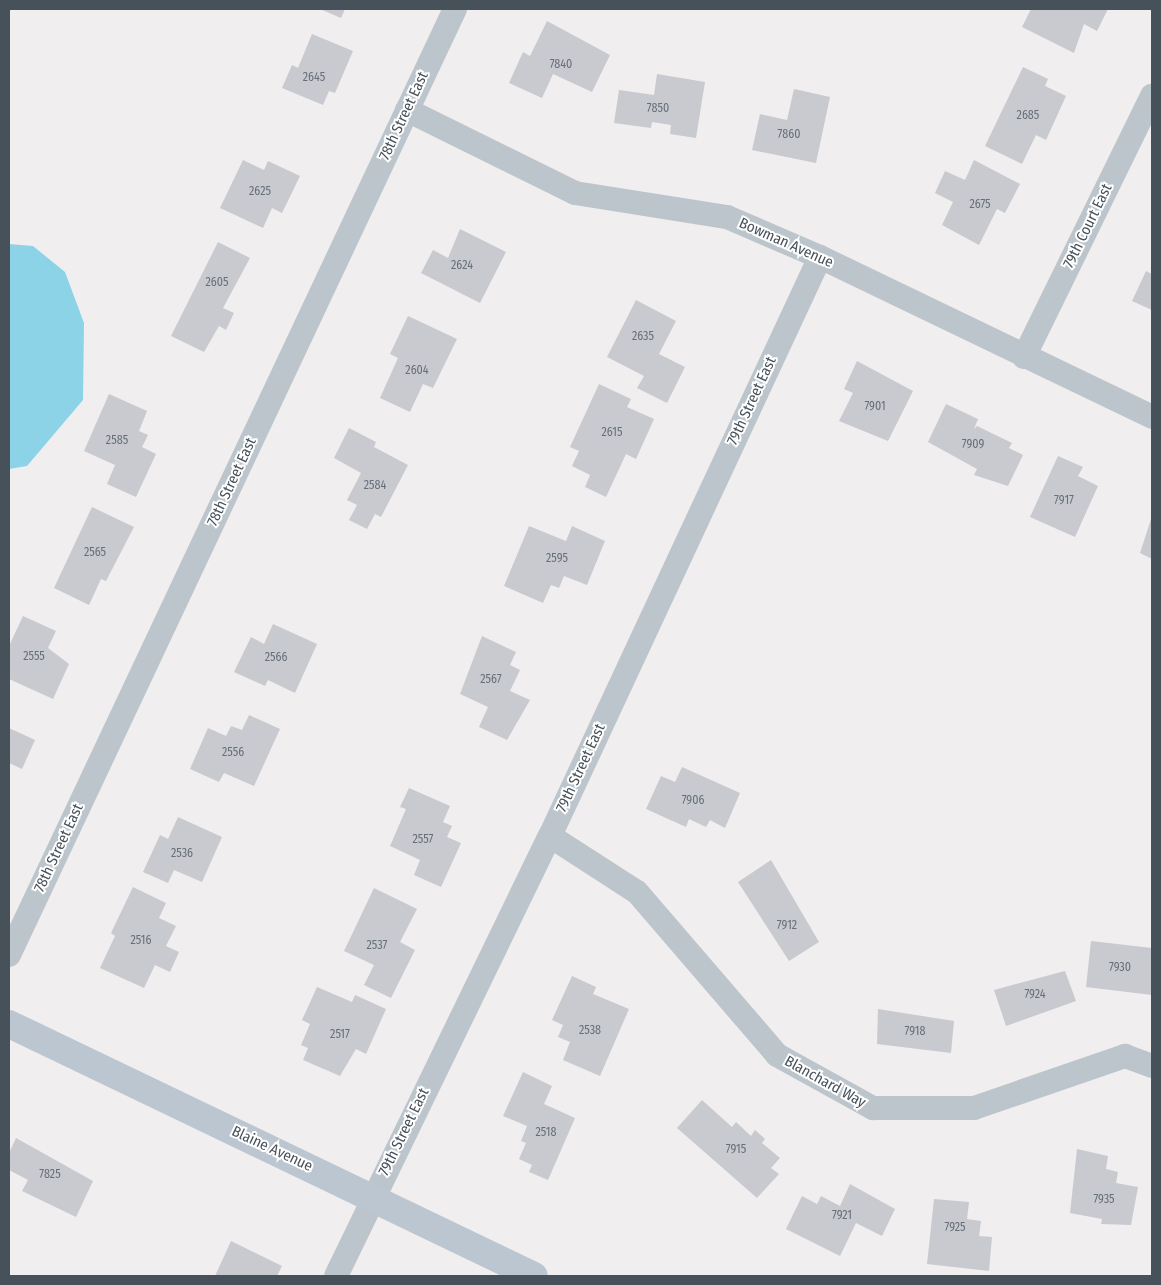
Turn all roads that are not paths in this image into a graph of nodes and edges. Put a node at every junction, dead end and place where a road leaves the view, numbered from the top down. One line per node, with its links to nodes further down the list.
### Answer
1 (455, 9): 3 (street, 78th Street East)
2 (1152, 96): 5 (street, 79th Court East)
3 (407, 110): 4 (street, Bowman Avenue); 8 (street, 78th Street East)
4 (820, 257): 5 (street, Bowman Avenue); 7 (street, 79th Street East)
5 (1024, 357): 6 (street, Bowman Avenue)
6 (1152, 417)
7 (550, 836): 10 (street, Blanchard Way); 11 (street, 79th Street East)
8 (9, 955)
9 (9, 1024): 11 (street, Blaine Avenue)
10 (1152, 1066)
11 (372, 1196): 12 (street, 79th Street East); 13 (street, Blaine Avenue)
12 (336, 1276)
13 (534, 1276)

